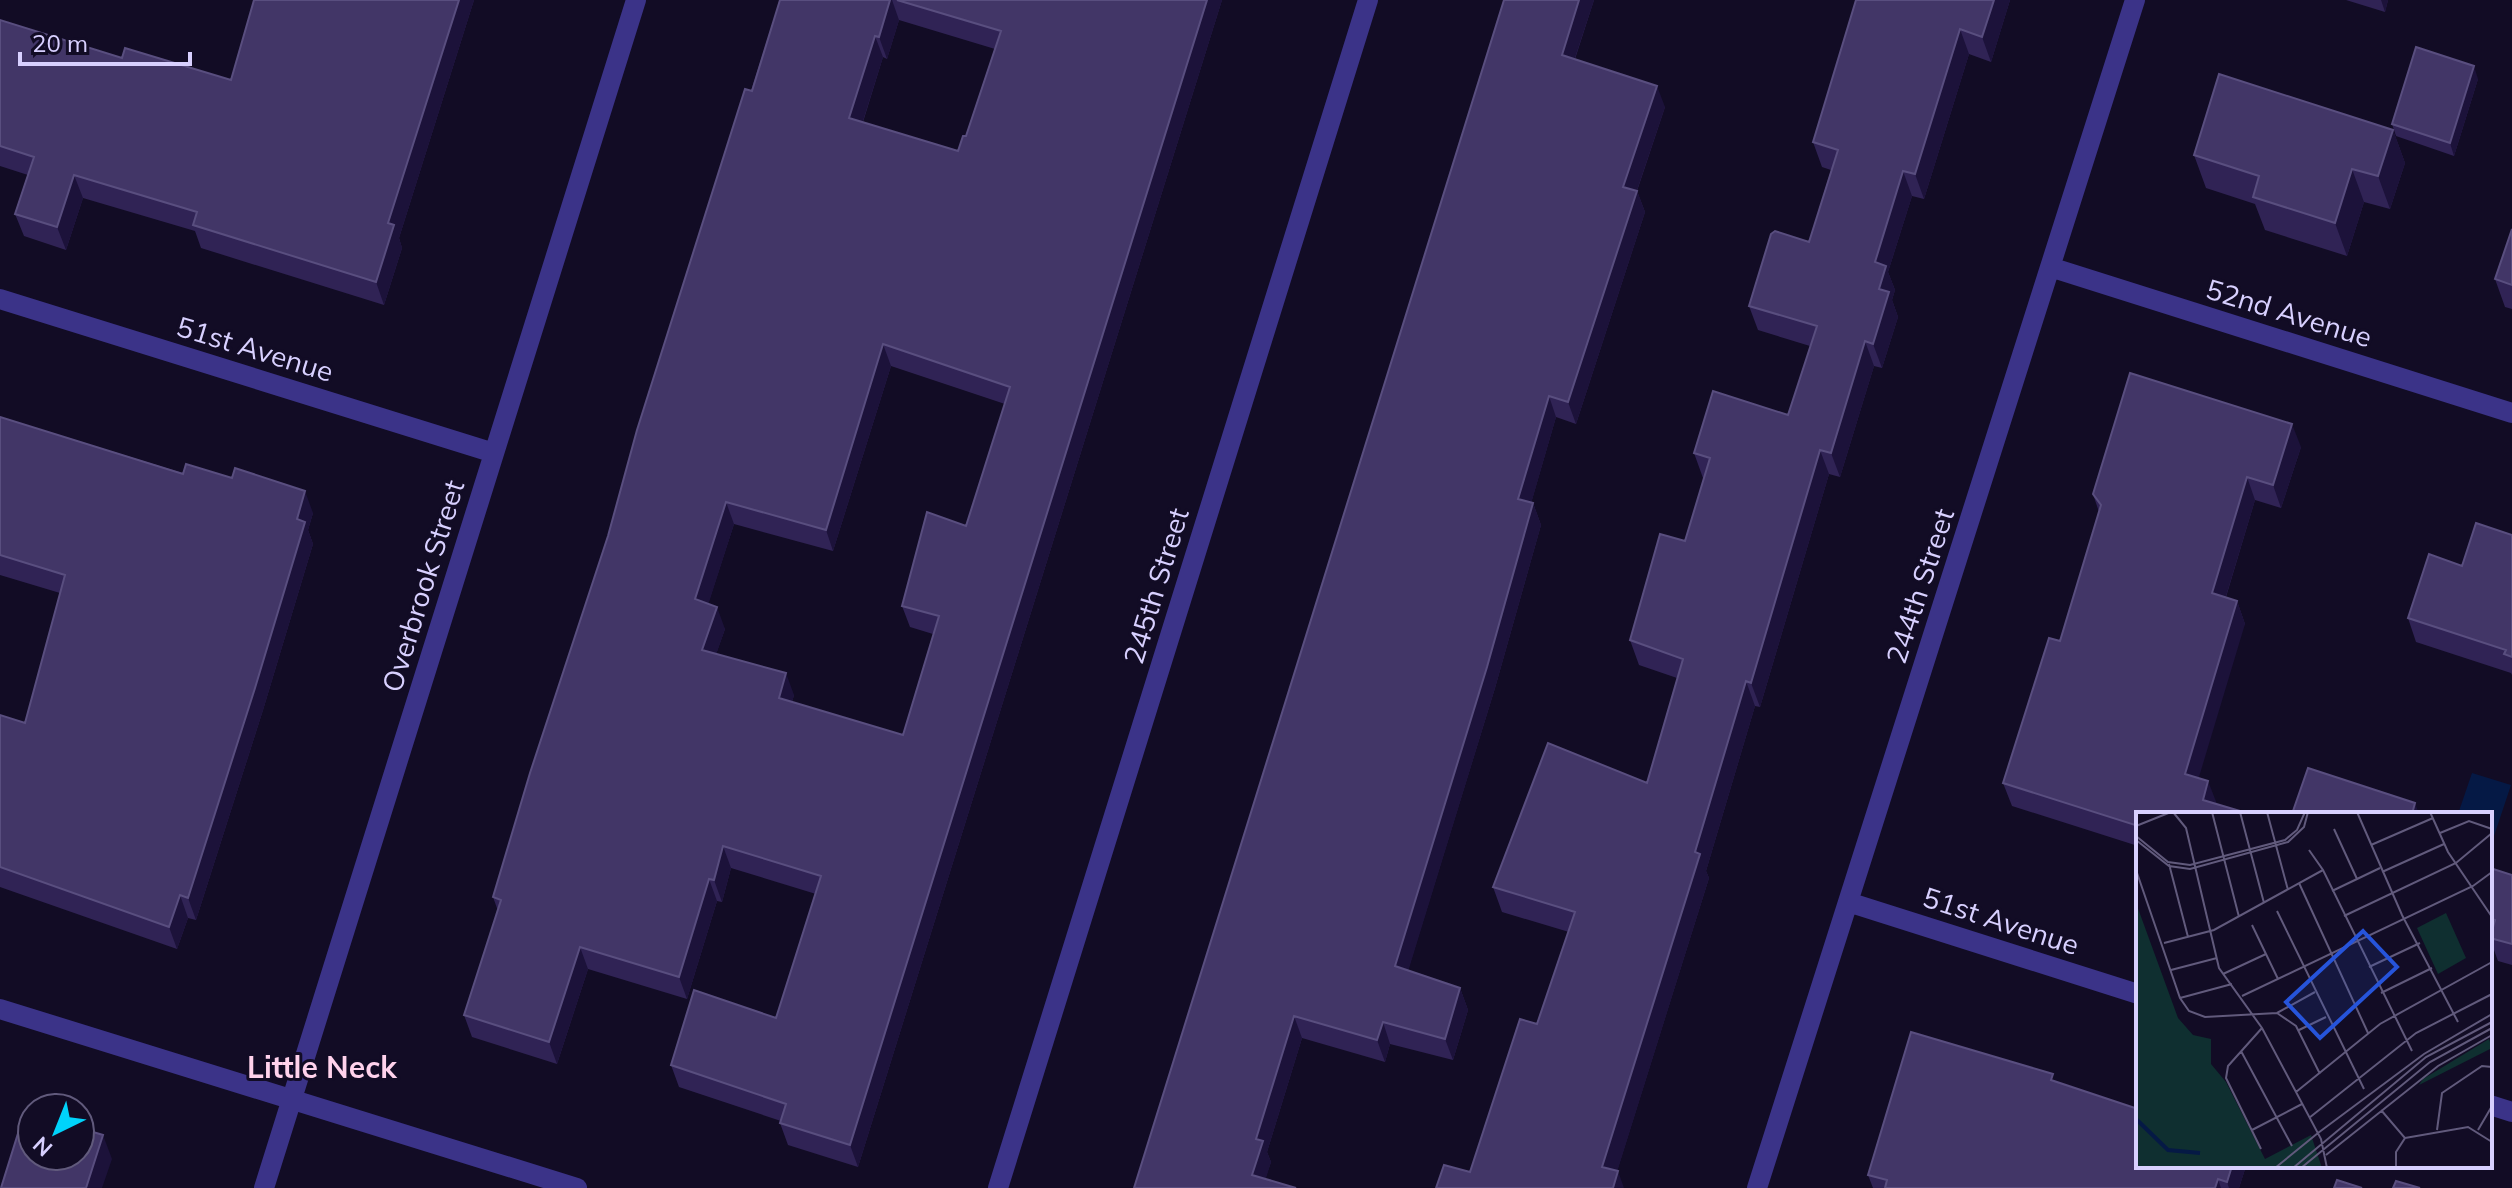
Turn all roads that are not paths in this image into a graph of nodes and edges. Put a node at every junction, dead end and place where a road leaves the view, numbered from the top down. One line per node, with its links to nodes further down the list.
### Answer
1 (636, 0): 7 (street, Overbrook Street)
2 (1368, 0): 16 (street, 245th Street)
3 (2135, 0): 4 (street, 244th Street)
4 (2050, 267): 6 (street, 52nd Avenue); 8 (street, 244th Street)
5 (0, 299): 7 (street, 51st Avenue)
6 (2512, 413)
7 (494, 453): 11 (street, Overbrook Street)
8 (1848, 902): 9 (street, 51st Avenue); 17 (street, 244th Street)
9 (2136, 993)
10 (0, 1009): 11 (street)
11 (292, 1100): 14 (street, Overbrook Street); 15 (street)
12 (2492, 1106): 13 (street)
13 (2512, 1112)
14 (264, 1188)
15 (577, 1188)
16 (998, 1188)
17 (1757, 1188)

